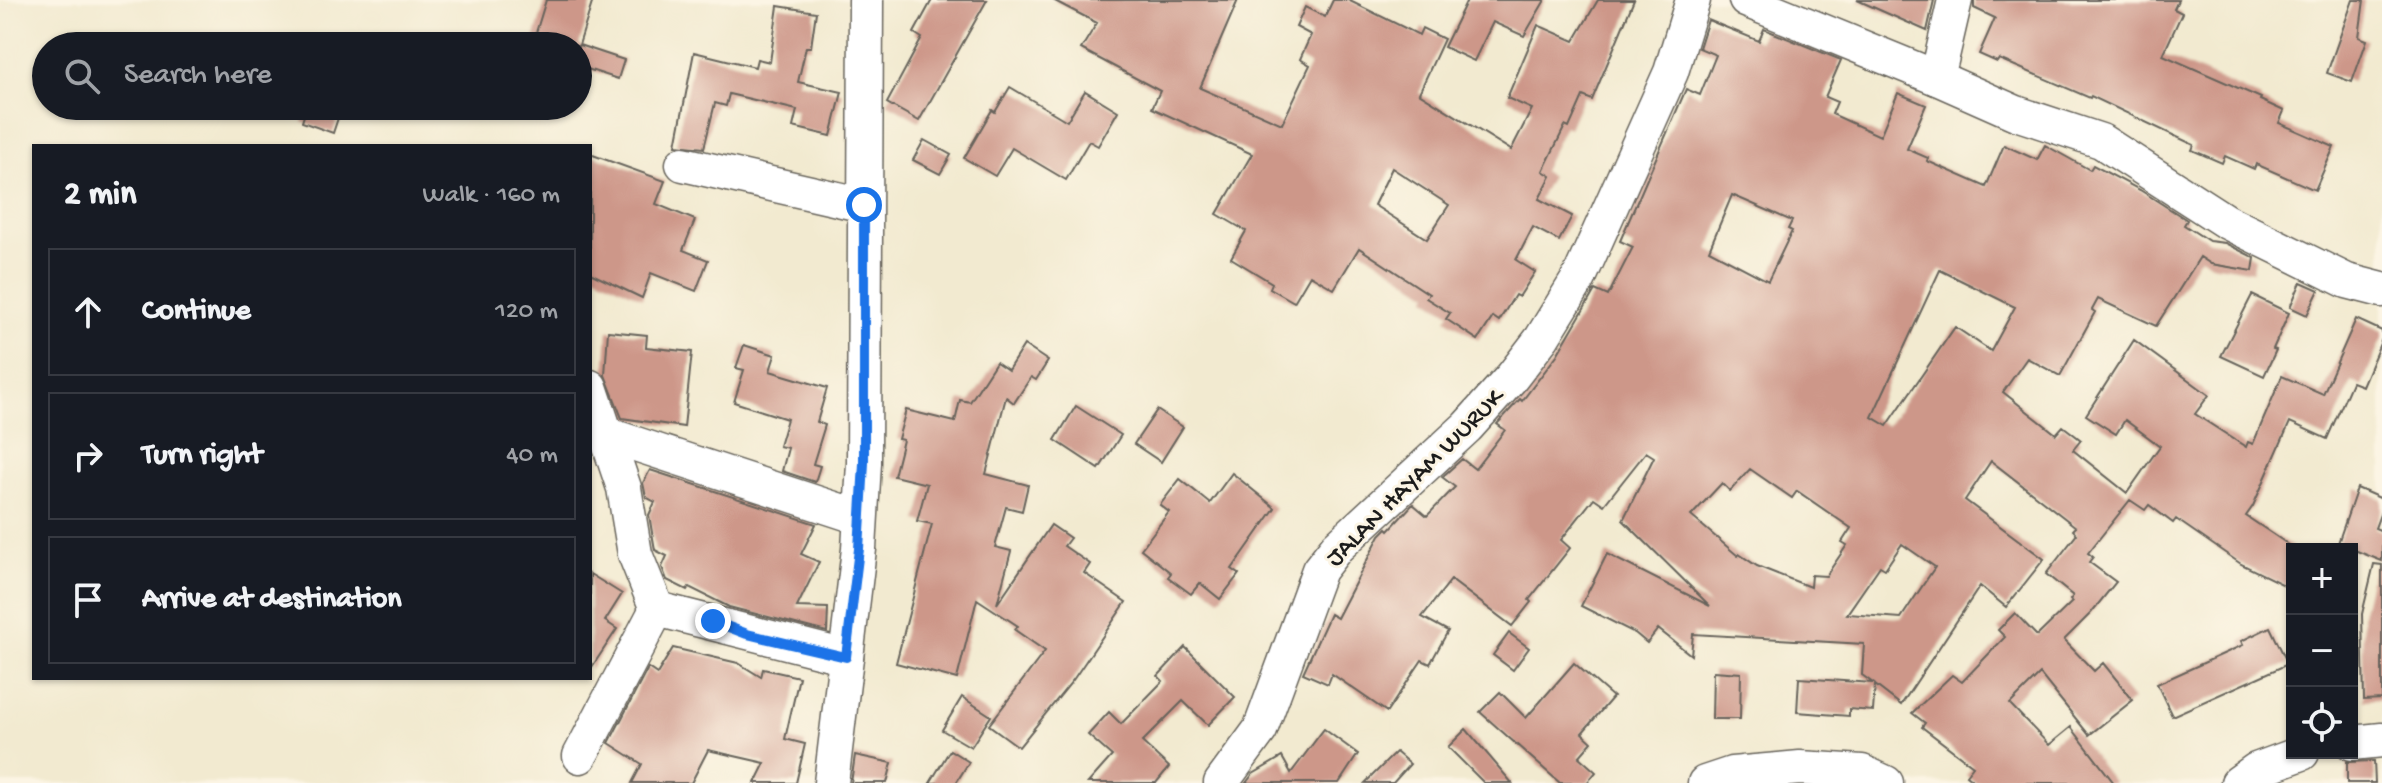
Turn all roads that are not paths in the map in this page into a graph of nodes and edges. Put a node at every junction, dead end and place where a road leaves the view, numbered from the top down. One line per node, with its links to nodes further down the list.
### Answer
1 (866, 0): 7 (street)
2 (1693, 0): 20 (street, JALAN HAYAM WURUK)
3 (1746, 0): 5 (street)
4 (1955, 0): 5 (street)
5 (1937, 78): 8 (street)
6 (683, 164): 7 (street)
7 (864, 205): 11 (street)
8 (2382, 290)
9 (592, 393): 10 (street)
10 (605, 434): 11 (street); 12 (street)
11 (859, 517): 13 (street)
12 (657, 609): 13 (street); 16 (street)
13 (846, 657): 19 (street)
14 (2382, 740): 15 (street)
15 (2358, 742)
16 (580, 756)
17 (2290, 759): 18 (street)
18 (2251, 779)
19 (831, 783)
20 (1221, 783)
21 (1705, 783): 22 (street)
22 (1886, 783)

